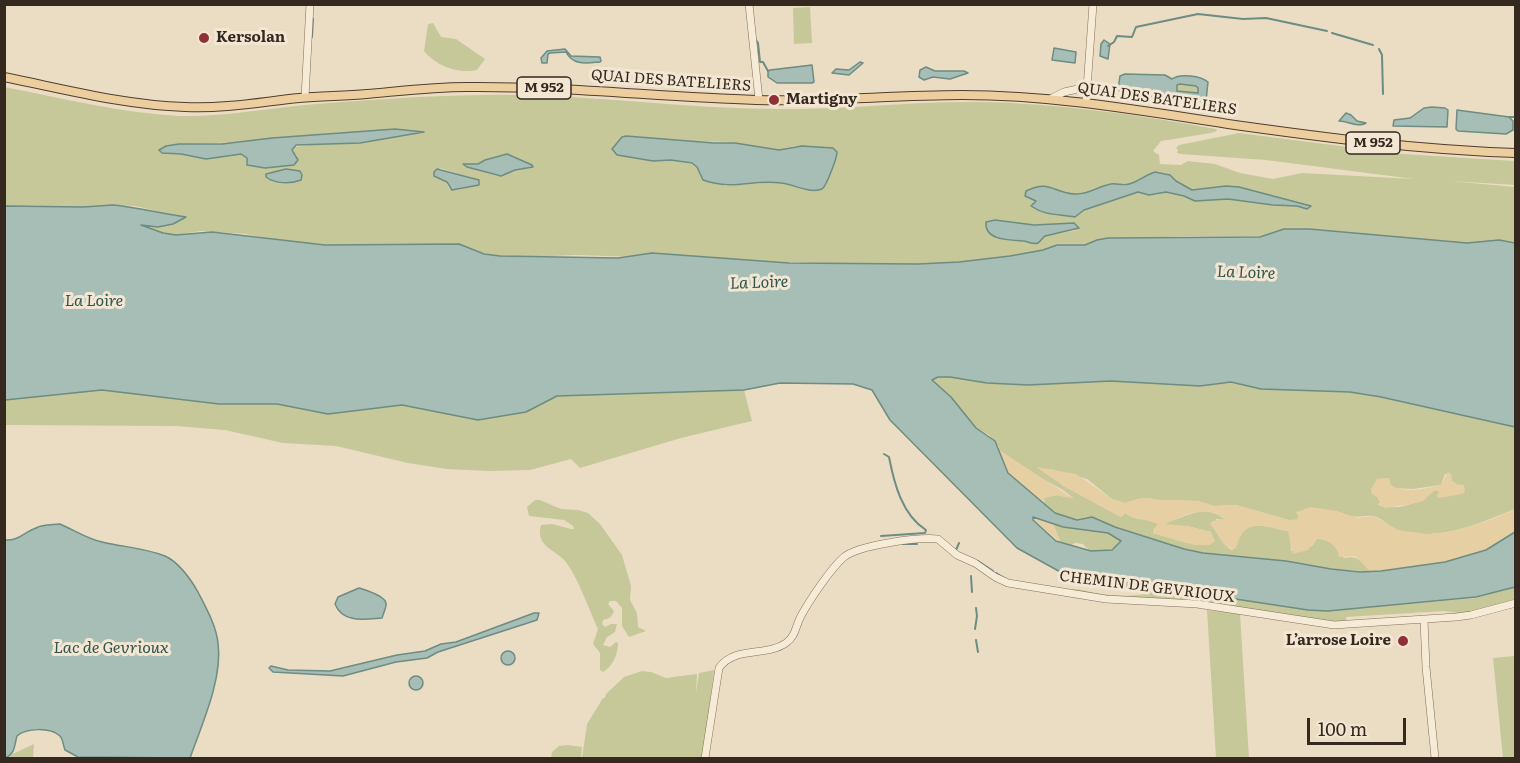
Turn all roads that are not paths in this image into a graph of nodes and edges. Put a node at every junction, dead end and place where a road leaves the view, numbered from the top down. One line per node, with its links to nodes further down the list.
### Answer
1 (310, 4): 6 (street)
2 (750, 4): 8 (street)
3 (1093, 4): 5 (street)
4 (4, 77): 6 (main road, QUAI DES BATELIERS / M 952)
5 (1087, 87): 7 (street); 9 (street)
6 (305, 97): 8 (main road, QUAI DES BATELIERS / M 952)
7 (1052, 98): 8 (main road, QUAI DES BATELIERS / M 952); 9 (main road, QUAI DES BATELIERS / M 952)
8 (759, 100)
9 (1086, 102): 10 (main road, QUAI DES BATELIERS / M 952)
10 (1515, 153)
11 (1515, 603): 12 (street, CHEMIN DE GEVRIOUX)
12 (1424, 620): 13 (street, CHEMIN DE GEVRIOUX); 14 (street)
13 (705, 759)
14 (1435, 759)

